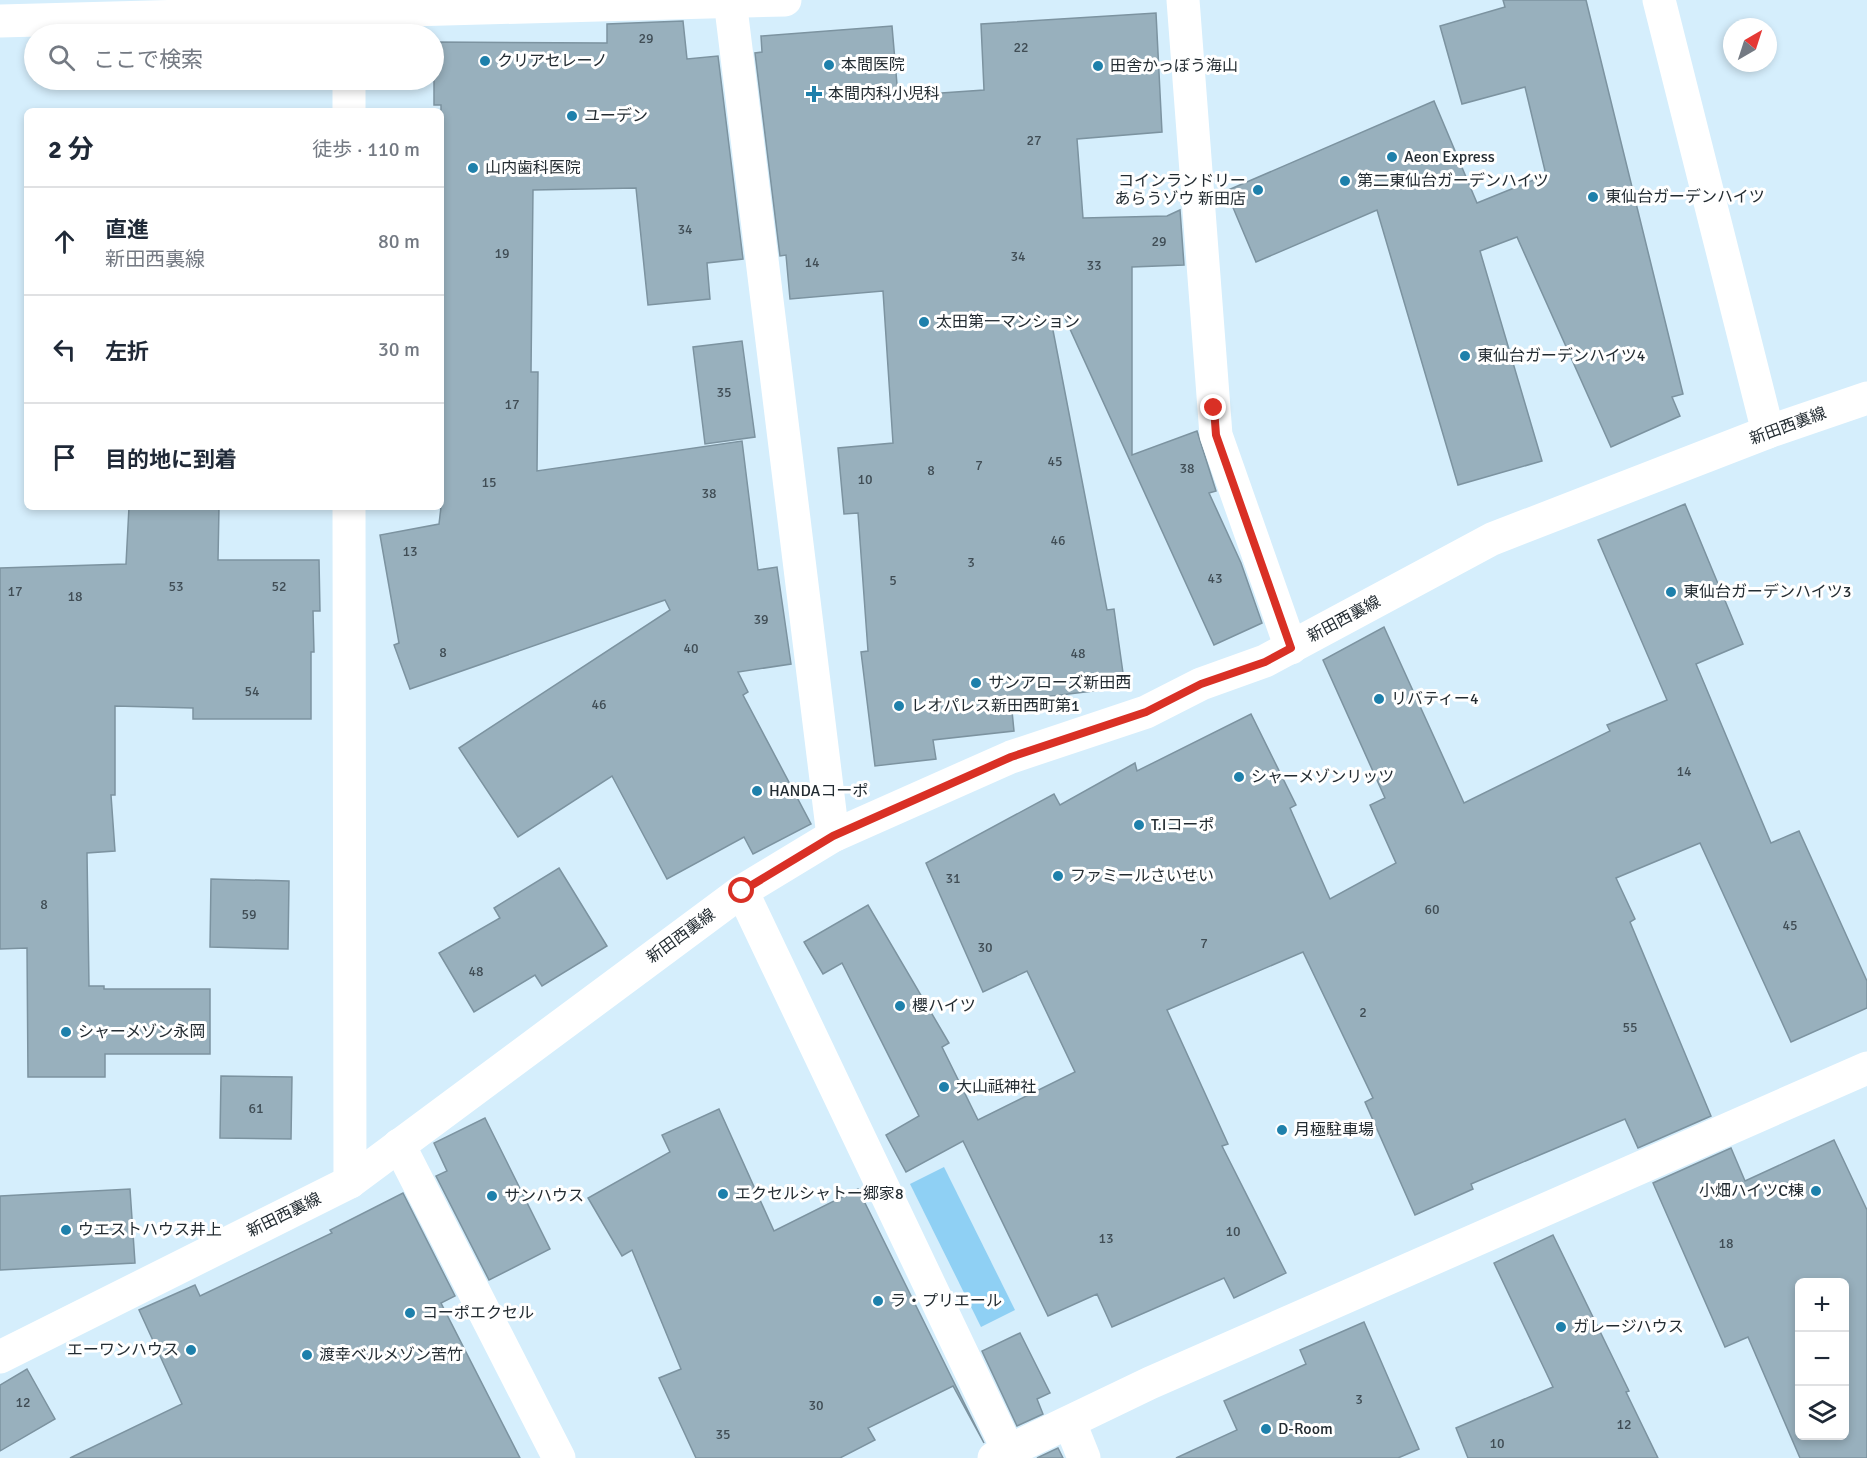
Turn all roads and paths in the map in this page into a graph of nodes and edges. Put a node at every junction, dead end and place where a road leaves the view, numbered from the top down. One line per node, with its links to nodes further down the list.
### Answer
1 (786, 0): 4 (street)
2 (1183, 0): 12 (street)
3 (1659, 0): 10 (street)
4 (730, 1): 5 (street); 13 (street)
5 (349, 15): 6 (street)
6 (0, 21)
7 (349, 90): 8 (street)
8 (349, 108)
9 (1867, 398): 10 (street, 新田西裏線)
10 (1768, 432): 12 (street, 新田西裏線)
11 (349, 510): 17 (street)
12 (1291, 648): 13 (street, 新田西裏線)
13 (833, 836): 14 (street, 新田西裏線)
14 (742, 891): 16 (street, 新田西裏線); 20 (street)
15 (1867, 1068): 19 (street)
16 (399, 1145): 17 (street, 新田西裏線); 21 (street)
17 (350, 1182): 18 (street, 新田西裏線)
18 (0, 1357)
19 (1070, 1423): 20 (street); 22 (street)
20 (1001, 1454)
21 (559, 1458)
22 (1084, 1458)

